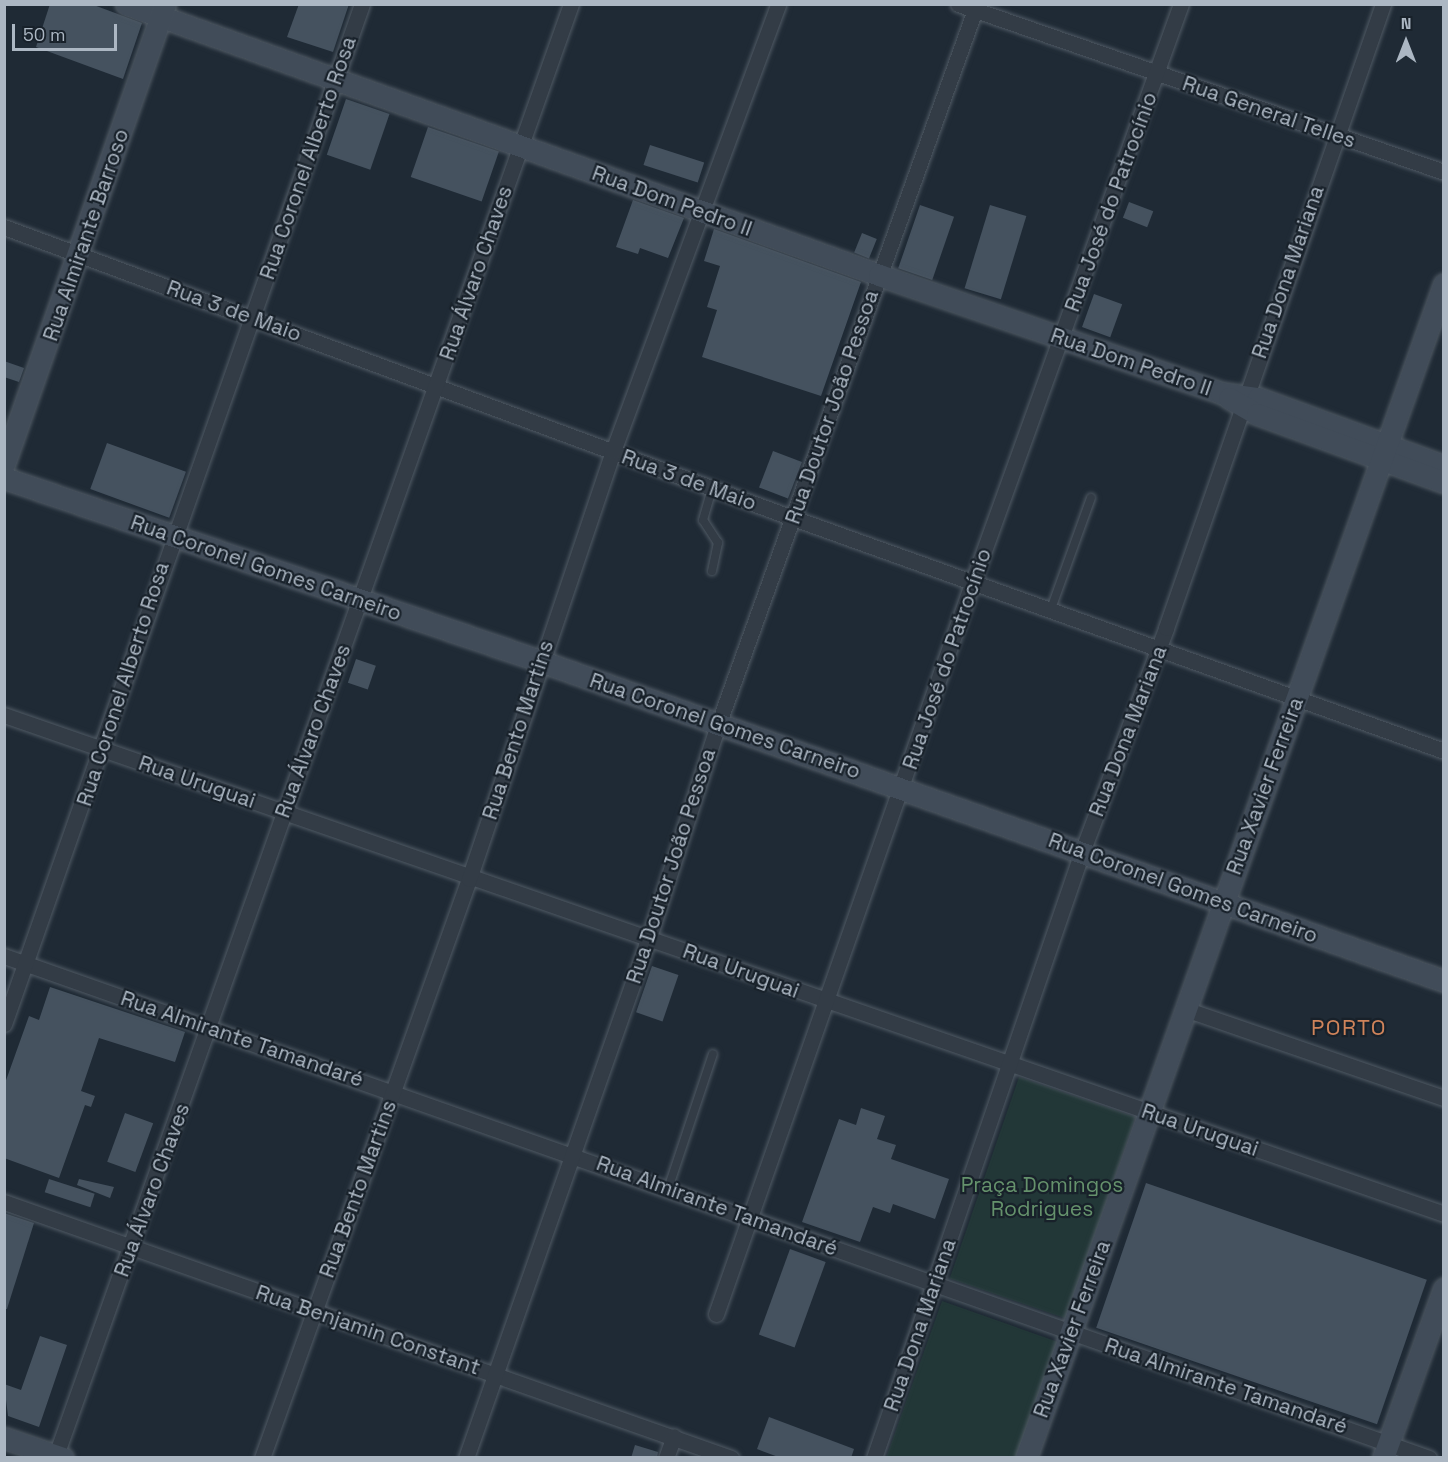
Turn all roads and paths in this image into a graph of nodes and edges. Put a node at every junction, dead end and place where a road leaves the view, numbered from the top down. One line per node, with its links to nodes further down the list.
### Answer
1 (126, 4): 9 (street, Rua Dom Pedro II)
2 (362, 4): 11 (street, Rua Coronel Alberto Rosa)
3 (571, 4): 13 (street, Rua Álvaro Chaves)
4 (778, 4): 15 (street, Rua Bento Martins)
5 (958, 4): 8 (street, Rua General Telles)
6 (1181, 4): 10 (street, Rua José do Patrocínio)
7 (1383, 4): 12 (street, Rua Dona Mariana)
8 (975, 7): 10 (street, Rua General Telles); 18 (street, Rua Doutor João Pessoa)
9 (163, 11): 11 (street, Rua Dom Pedro II); 17 (street, Rua Almirante Barroso)
10 (1157, 74): 12 (street, Rua General Telles); 21 (street, Rua José do Patrocínio)
11 (335, 79): 13 (street, Rua Dom Pedro II); 20 (street, Rua Coronel Alberto Rosa)
12 (1337, 134): 14 (street, Rua General Telles); 23 (street, Rua Dona Mariana)
13 (520, 146): 15 (street, Rua Dom Pedro II); 22 (street, Rua Álvaro Chaves)
14 (1443, 172)
15 (701, 213): 18 (street, Rua Dom Pedro II); 24 (street, Rua Bento Martins)
16 (4, 228): 17 (street, Rua 3 de Maio)
17 (80, 254): 20 (street, Rua 3 de Maio); 26 (street, Rua Almirante Barroso)
18 (879, 275): 21 (street, Rua Dom Pedro II); 32 (street, Rua Doutor João Pessoa)
19 (1443, 284): 25 (street, Rua Xavier Ferreira)
20 (253, 318): 22 (street, Rua 3 de Maio); 33 (street, Rua Coronel Alberto Rosa)
21 (1063, 339): 23 (street, Rua Dom Pedro II); 35 (street, Rua José do Patrocínio)
22 (437, 386): 24 (street, Rua 3 de Maio); 36 (street, Rua Álvaro Chaves)
23 (1243, 400): 25 (street, Rua Dom Pedro II); 38 (street, Rua Dona Mariana)
24 (613, 452): 30 (street, Rua 3 de Maio); 39 (street, Rua Bento Martins)
25 (1384, 452): 27 (street, Rua Dom Pedro II); 29 (street, Rua Dom Pedro II); 40 (street, Rua Xavier Ferreira)
26 (4, 464)
27 (1443, 466)
28 (4, 478): 33 (street, Rua Coronel Gomes Carneiro)
29 (1443, 482)
30 (712, 488): 32 (street, Rua 3 de Maio); 34 (lane)
31 (1091, 498): 37 (lane)
32 (794, 518): 35 (street, Rua 3 de Maio); 42 (street, Rua Doutor João Pessoa)
33 (172, 536): 36 (street, Rua Coronel Gomes Carneiro); 43 (street, Rua Coronel Alberto Rosa)
34 (712, 571)
35 (973, 581): 37 (street, Rua 3 de Maio); 45 (street, Rua José do Patrocínio)
36 (361, 602): 39 (street, Rua Coronel Gomes Carneiro); 46 (street, Rua Álvaro Chaves)
37 (1051, 609): 38 (street, Rua 3 de Maio)
38 (1159, 648): 40 (street, Rua 3 de Maio); 47 (street, Rua Dona Mariana)
39 (540, 661): 42 (street, Rua Coronel Gomes Carneiro); 48 (street, Rua Bento Martins)
40 (1296, 698): 44 (street, Rua 3 de Maio); 49 (street, Rua Xavier Ferreira)
41 (4, 715): 43 (street, Rua Uruguai)
42 (718, 724): 45 (street, Rua Coronel Gomes Carneiro); 50 (street, Rua Doutor João Pessoa)
43 (103, 749): 46 (street, Rua Uruguai); 52 (street, Rua Coronel Alberto Rosa)
44 (1443, 751)
45 (903, 789): 47 (street, Rua Coronel Gomes Carneiro); 54 (street, Rua José do Patrocínio)
46 (284, 812): 48 (street, Rua Uruguai); 57 (street, Rua Álvaro Chaves)
47 (1082, 852): 49 (street, Rua Coronel Gomes Carneiro); 59 (street, Rua Dona Mariana)
48 (469, 879): 50 (street, Rua Uruguai); 60 (street, Rua Bento Martins)
49 (1224, 901): 53 (street, Rua Coronel Gomes Carneiro); 55 (street, Rua Xavier Ferreira)
50 (649, 937): 54 (street, Rua Uruguai); 63 (street, Rua Doutor João Pessoa)
51 (4, 956): 52 (street, Rua Almirante Tamandaré)
52 (26, 963): 56 (street, Rua Coronel Alberto Rosa); 57 (street, Rua Almirante Tamandaré)
53 (1443, 981)
54 (827, 1002): 59 (street, Rua Uruguai); 67 (street, Rua José do Patrocínio)
55 (1185, 1009): 61 (street); 62 (street, Rua Xavier Ferreira)
56 (4, 1024)
57 (209, 1028): 60 (street, Rua Almirante Tamandaré); 68 (street, Rua Álvaro Chaves)
58 (713, 1054): 64 (lane)
59 (1010, 1064): 62 (street, Rua Uruguai); 69 (street, Rua Dona Mariana)
60 (393, 1091): 63 (street, Rua Almirante Tamandaré); 71 (street, Rua Bento Martins)
61 (1443, 1098)
62 (1149, 1112): 66 (street, Rua Uruguai); 73 (street, Rua Xavier Ferreira)
63 (571, 1155): 64 (street, Rua Almirante Tamandaré); 74 (street, Rua Doutor João Pessoa)
64 (668, 1189): 67 (street, Rua Almirante Tamandaré)
65 (4, 1202): 68 (street, Rua Benjamin Constant)
66 (1443, 1214)
67 (750, 1217): 69 (street, Rua Almirante Tamandaré); 72 (street, Rua José do Patrocínio)
68 (132, 1247): 71 (street, Rua Benjamin Constant); 78 (street, Rua Álvaro Chaves)
69 (934, 1284): 73 (street, Rua Almirante Tamandaré); 83 (street, Rua Dona Mariana)
70 (1443, 1289): 77 (street)
71 (314, 1312): 74 (street, Rua Benjamin Constant); 79 (street, Rua Bento Martins)
72 (716, 1314)
73 (1070, 1332): 77 (street, Rua Almirante Tamandaré); 84 (street, Rua Xavier Ferreira)
74 (494, 1373): 75 (street, Rua Benjamin Constant); 80 (street, Rua Doutor João Pessoa)
75 (674, 1437): 81 (street); 82 (street, Rua Benjamin Constant)
76 (4, 1438): 78 (street)
77 (1386, 1450): 85 (street, Rua Almirante Tamandaré)
78 (58, 1457)
79 (262, 1458)
80 (466, 1458)
81 (666, 1458)
82 (731, 1458)
83 (874, 1458)
84 (1026, 1458)
85 (1429, 1458)

